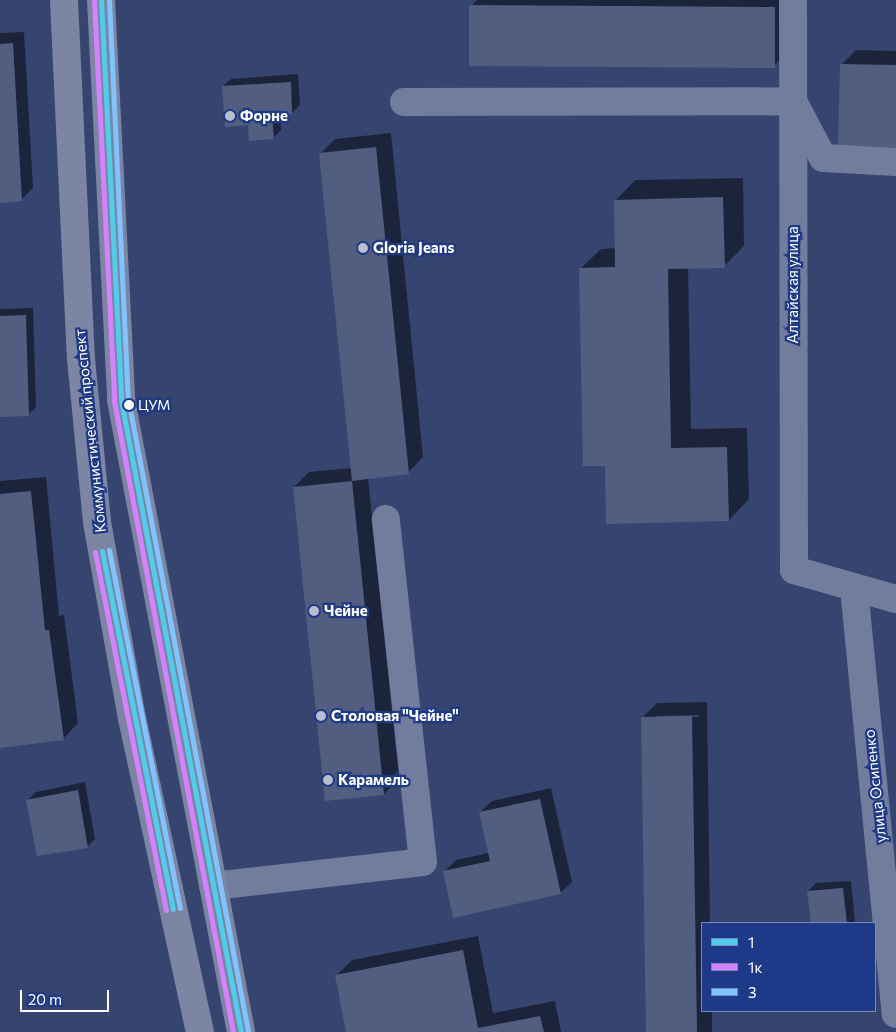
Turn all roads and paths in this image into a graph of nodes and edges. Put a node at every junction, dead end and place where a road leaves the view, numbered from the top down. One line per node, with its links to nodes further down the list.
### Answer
1 (64, 0): 12 (main road, Коммунистический проспект)
2 (100, 0): 10 (main road)
3 (793, 0): 4 (street, Алтайская улица)
4 (793, 101): 5 (street); 6 (street); 8 (street, Алтайская улица)
5 (404, 102)
6 (896, 162)
7 (386, 519): 10 (street)
8 (854, 588): 9 (street); 11 (street, улица Осипенко)
9 (892, 595)
10 (213, 886): 13 (main road)
11 (896, 1014)
12 (200, 1032)
13 (241, 1032)

